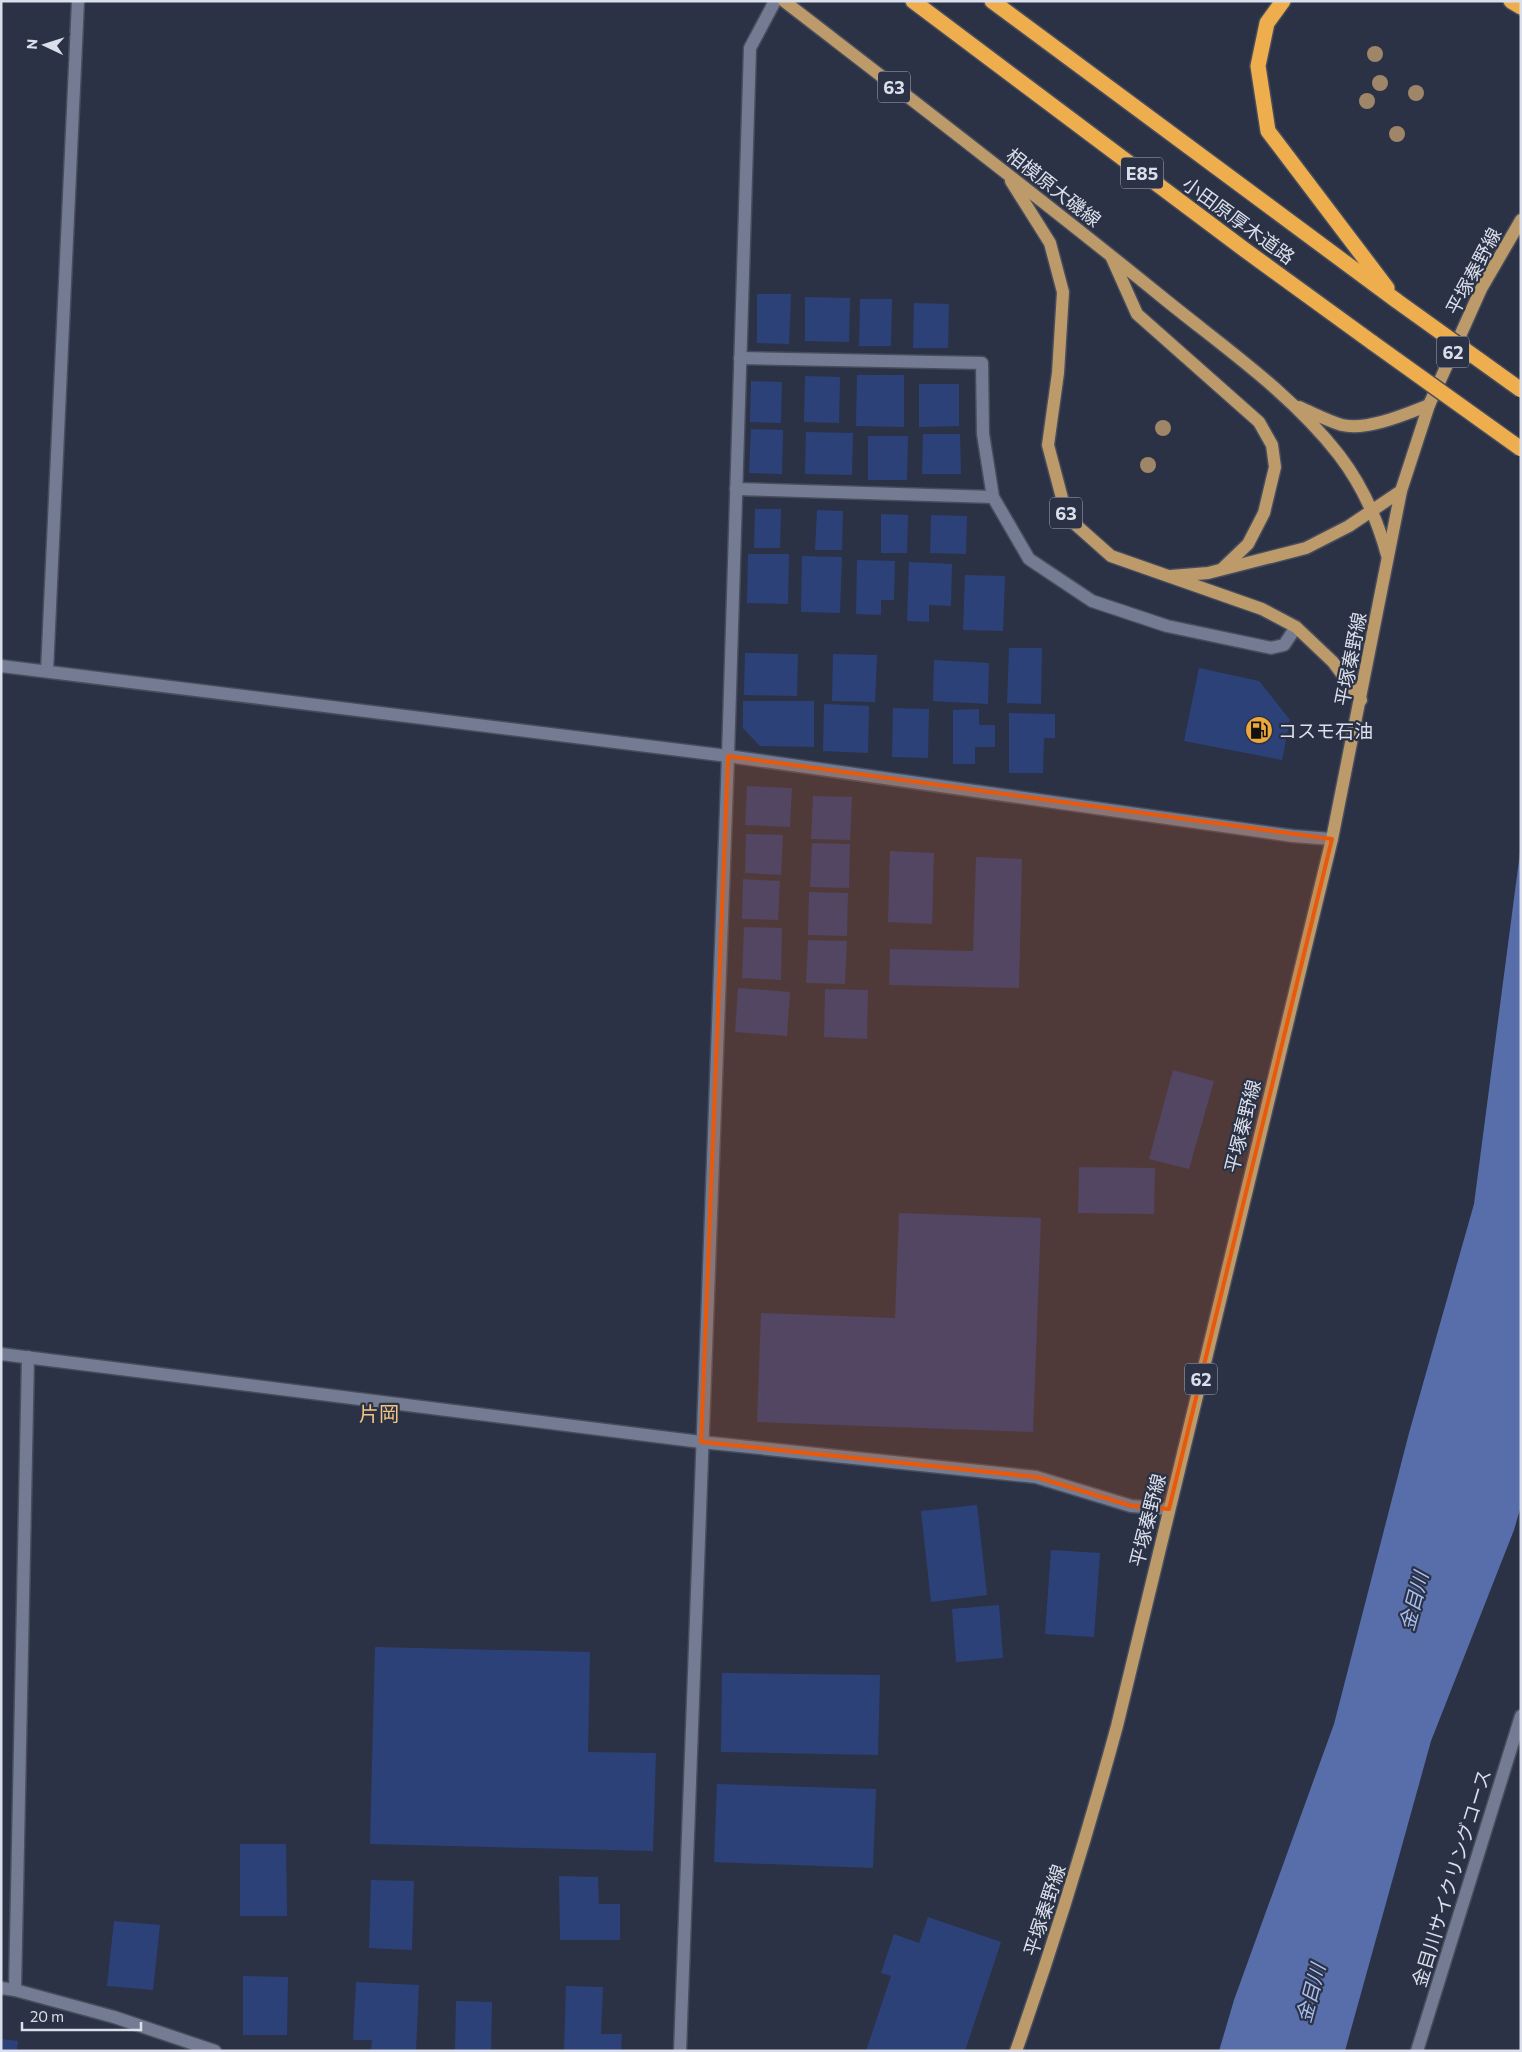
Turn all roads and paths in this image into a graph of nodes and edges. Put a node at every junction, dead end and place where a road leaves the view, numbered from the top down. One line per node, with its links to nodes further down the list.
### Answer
1 (78, 1): 25 (street)
2 (775, 1): 11 (street)
3 (784, 1): 7 (main road, 相模原大磯線 / 63)
4 (913, 1): 15 (highway, 小田原厚木道路 / E85, bridge)
5 (992, 1): 10 (highway, 小田原厚木道路 / E85)
6 (1282, 1): 10 (highway)
7 (1005, 172): 9 (main road, 相模原大磯線 / 63); 22 (main road, 63)
8 (1521, 220): 14 (main road, 平塚秦野線 / 62)
9 (1111, 256): 13 (main road, 相模原大磯線 / 63); 21 (main road)
10 (1397, 302): 12 (highway, 小田原厚木道路 / E85, bridge)
11 (740, 358): 16 (street); 18 (street)
12 (1521, 390)
13 (1296, 406): 14 (main road, 63); 19 (main road)
14 (1429, 406): 17 (main road, 平塚秦野線 / 62)
15 (1521, 449)
16 (736, 489): 18 (street); 27 (street)
17 (1401, 491): 19 (main road); 20 (main road, 平塚秦野線 / 62)
18 (994, 497): 23 (street)
19 (1373, 511): 20 (main road); 21 (main road)
20 (1388, 558): 26 (main road, 平塚秦野線 / 62)
21 (1223, 568): 22 (main road)
22 (1165, 576): 23 (main road, 63)
23 (1296, 627): 26 (main road, 63)
24 (1, 666): 25 (street)
25 (47, 671): 27 (street)
26 (1361, 700): 28 (main road, 平塚秦野線 / 62)
27 (728, 756): 28 (street); 31 (street)
28 (1332, 838): 32 (main road, 平塚秦野線 / 62)
29 (1, 1354): 30 (street)
30 (28, 1357): 31 (street); 35 (street)
31 (702, 1442): 32 (street); 37 (street)
32 (1169, 1509): 38 (main road, 平塚秦野線 / 62)
33 (1521, 1716): 39 (street, 金目川サイクリングコース)
34 (1, 1988): 35 (street)
35 (14, 1990): 36 (street)
36 (215, 2051)
37 (680, 2051)
38 (1016, 2051)
39 (1417, 2051)

